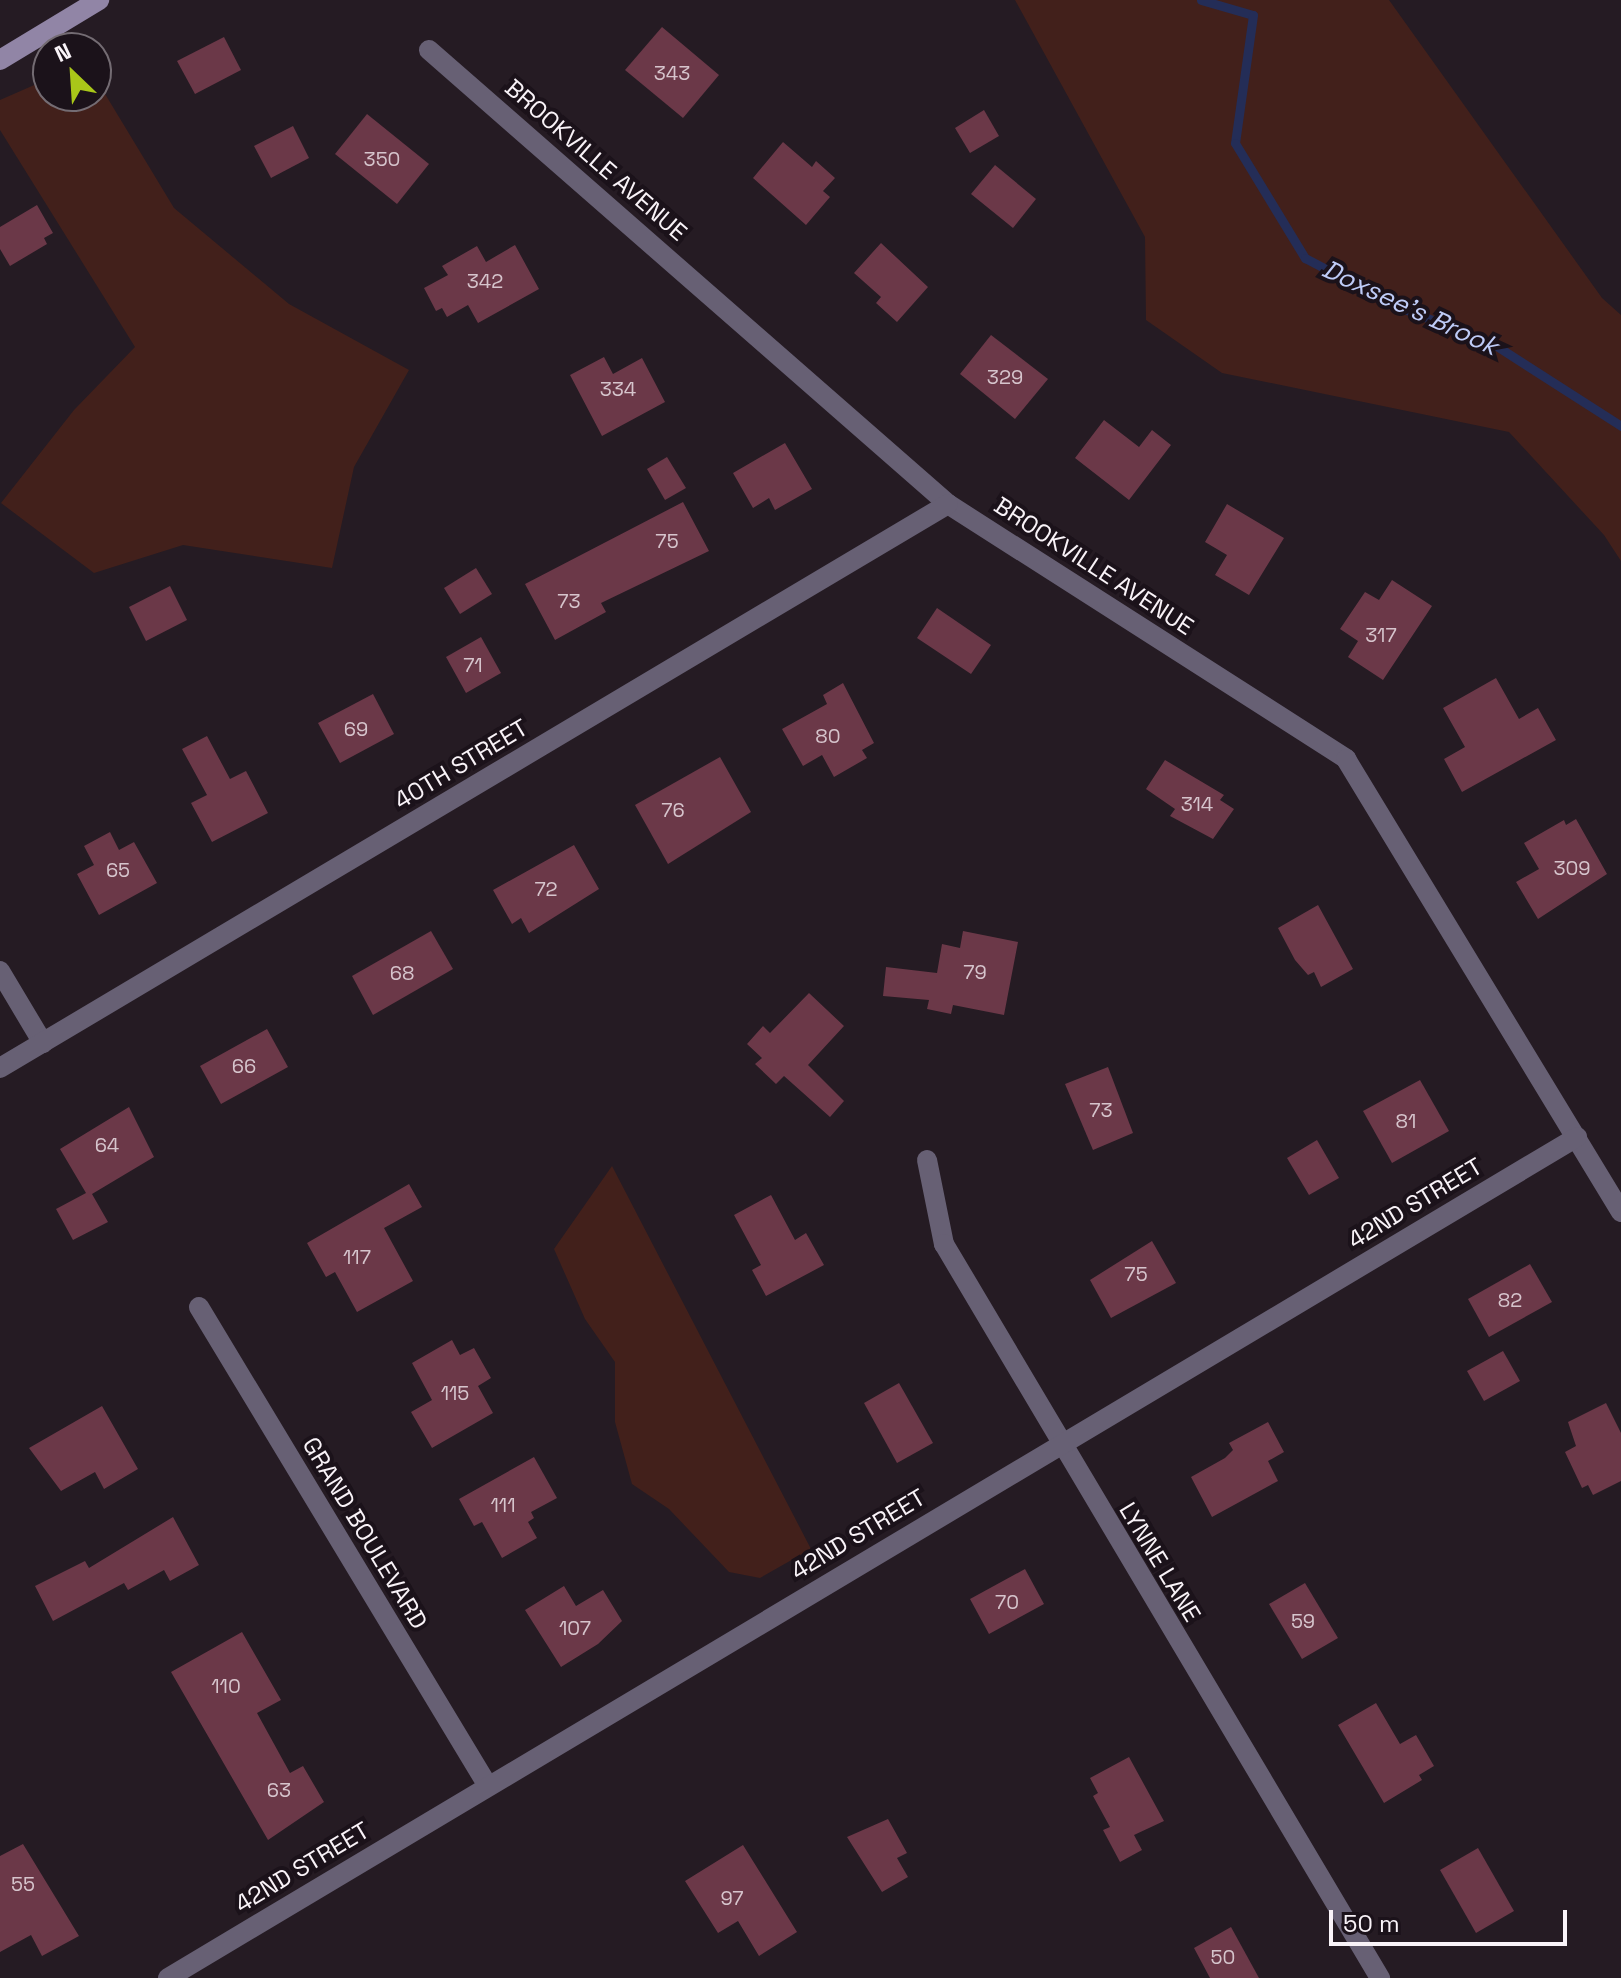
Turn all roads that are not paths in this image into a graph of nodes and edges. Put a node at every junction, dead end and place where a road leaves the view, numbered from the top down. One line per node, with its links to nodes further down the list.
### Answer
1 (99, 0): 3 (street)
2 (429, 50): 4 (street, BROOKVILLE AVENUE)
3 (0, 60)
4 (948, 504): 6 (street, 40TH STREET); 8 (street, BROOKVILLE AVENUE)
5 (0, 971): 6 (street)
6 (43, 1043): 7 (street, 40TH STREET)
7 (0, 1068)
8 (1577, 1137): 10 (street, BROOKVILLE AVENUE); 12 (street, 42ND STREET)
9 (927, 1160): 12 (street, LYNNE LANE)
10 (1621, 1212)
11 (199, 1307): 13 (street, GRAND BOULEVARD)
12 (1060, 1444): 13 (street, 42ND STREET); 15 (street, LYNNE LANE)
13 (488, 1786): 14 (street, 42ND STREET)
14 (168, 1978)
15 (1380, 1978)

